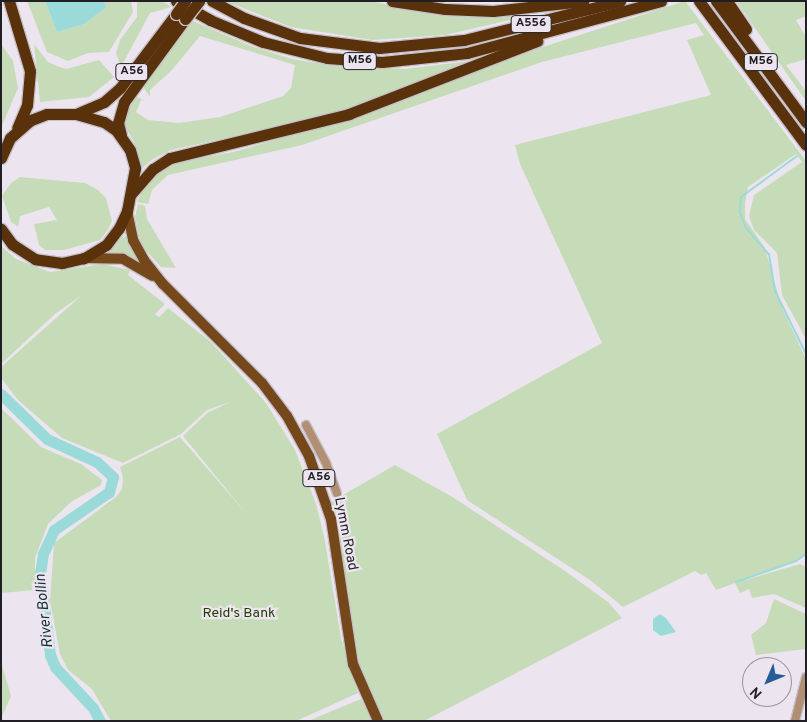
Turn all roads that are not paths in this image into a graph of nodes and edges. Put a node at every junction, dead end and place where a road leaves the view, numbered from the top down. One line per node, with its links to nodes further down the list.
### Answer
1 (8, 1): 19 (highway)
2 (176, 1): 14 (highway, M56)
3 (185, 1): 13 (highway, A56, bridge)
4 (199, 1): 13 (highway, A56, bridge)
5 (212, 1): 15 (highway, M56)
6 (392, 1): 7 (highway, A556)
7 (583, 1)
8 (620, 1): 15 (highway, A556)
9 (661, 1): 14 (highway, A556)
10 (699, 1): 21 (highway, M56)
11 (716, 1): 18 (highway, M56)
12 (727, 1): 17 (highway)
13 (181, 16): 16 (highway, A56); 20 (highway, A56)
14 (552, 31): 24 (highway)
15 (442, 44)
16 (76, 114): 19 (highway, A56); 20 (highway, A56)
17 (806, 114)
18 (806, 122)
19 (15, 132): 22 (highway, A56)
20 (122, 136): 24 (highway, A56)
21 (806, 145)
22 (3, 146): 23 (highway, A56)
23 (1, 158)
24 (131, 194): 25 (highway, A56)
25 (127, 211): 27 (highway, A56); 28 (main road, Lymm Road / A56)
26 (1, 229): 27 (highway, A56)
27 (84, 258): 28 (main road, Lymm Road / A56)
28 (163, 284): 32 (main road, Lymm Road / A56)
29 (306, 424): 30 (street)
30 (337, 494)
31 (806, 678): 33 (street)
32 (378, 721)
33 (795, 721)

